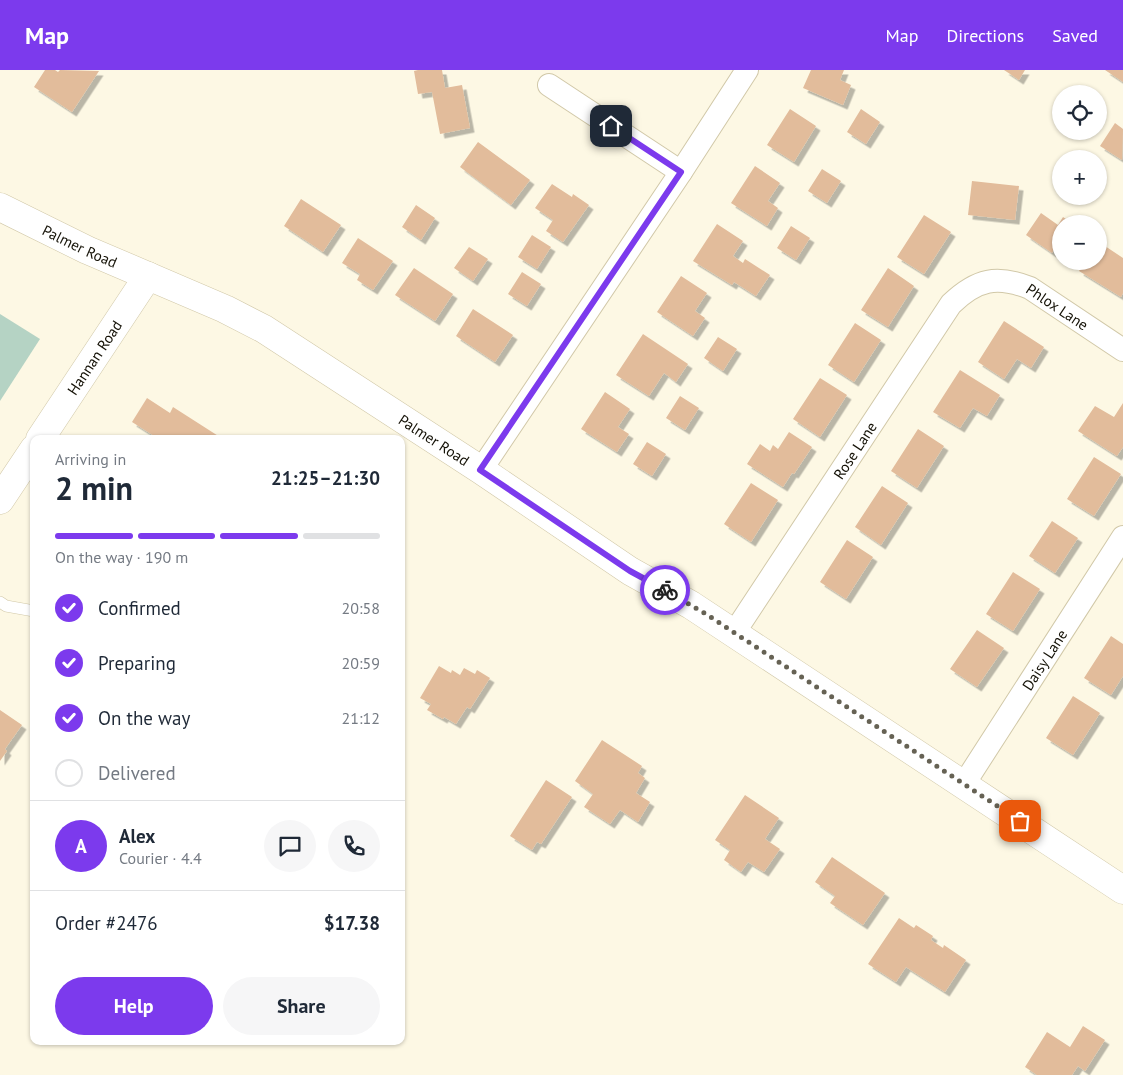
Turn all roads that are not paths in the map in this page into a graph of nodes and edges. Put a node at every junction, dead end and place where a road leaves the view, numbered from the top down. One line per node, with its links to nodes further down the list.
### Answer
1 (747, 70): 3 (street)
2 (549, 85): 3 (street)
3 (681, 172): 10 (street)
4 (0, 207): 5 (street, Palmer Road)
5 (148, 276): 8 (street, Hannan Road); 10 (street, Palmer Road)
6 (986, 282): 7 (street, Phlox Lane); 15 (street, Rose Lane)
7 (1123, 350)
8 (43, 435)
9 (30, 455): 11 (street)
10 (480, 470): 15 (street, Palmer Road)
11 (0, 500)
12 (1123, 537): 16 (street, Daisy Lane)
13 (0, 602): 14 (lane)
14 (30, 610)
15 (734, 633): 16 (street, Palmer Road)
16 (964, 784): 17 (street, Palmer Road)
17 (1123, 890)

